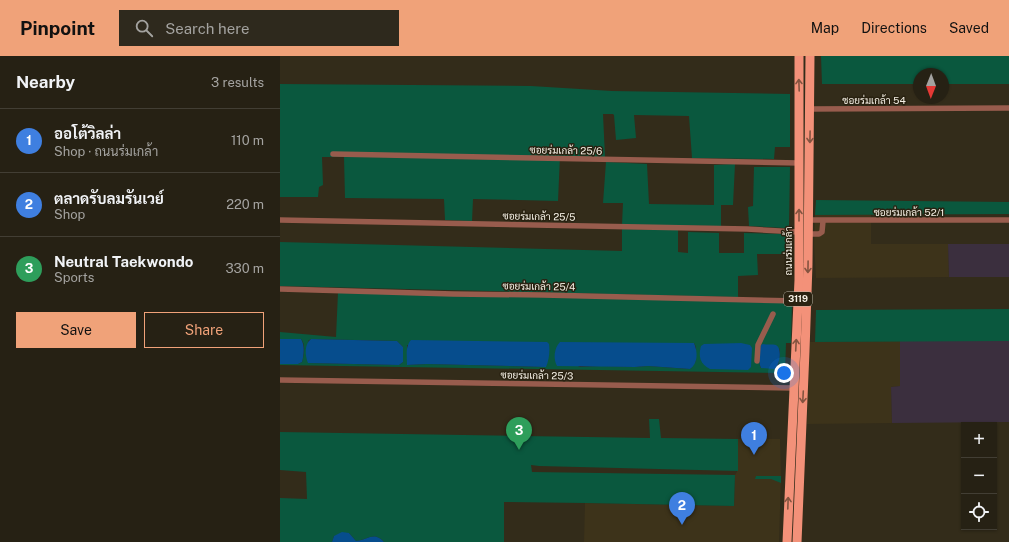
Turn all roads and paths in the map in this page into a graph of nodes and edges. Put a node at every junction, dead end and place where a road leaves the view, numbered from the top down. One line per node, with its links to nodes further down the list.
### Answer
1 (799, 56): 6 (main road, ถนนร่มเกล้า / 3119, one-way to 1)
2 (810, 56): 4 (main road, ถนนร่มเกล้า / 3119)
3 (1009, 108): 4 (street, ซอยร่มเกล้า 54)
4 (810, 109): 8 (main road, ถนนร่มเกล้า / 3119, one-way to 8)
5 (333, 154): 6 (street, ซอยร่มเกล้า 25/6)
6 (799, 163): 11 (main road, ถนนร่มเกล้า / 3119, one-way to 6)
7 (280, 220): 11 (street, ซอยร่มเกล้า 25/5)
8 (809, 220): 10 (street, ซอยร่มเกล้า 52/1); 12 (main road, ถนนร่มเกล้า / 3119)
9 (1009, 220): 10 (street, ซอยร่มเกล้า 52/1)
10 (823, 221): 12 (street)
11 (798, 232): 14 (main road, ถนนร่มเกล้า / 3119)
12 (808, 234): 20 (main road, ถนนร่มเกล้า / 3119, one-way to 20)
13 (280, 288): 14 (street, ซอยร่มเกล้า 25/4)
14 (798, 301): 18 (main road, ถนนร่มเกล้า / 3119, one-way to 14)
15 (773, 314): 16 (street)
16 (757, 361)
17 (280, 380): 18 (street, ซอยร่มเกล้า 25/3)
18 (793, 388): 19 (main road, ถนนร่มเกล้า / 3119, one-way to 18)
19 (787, 542)
20 (797, 542)

